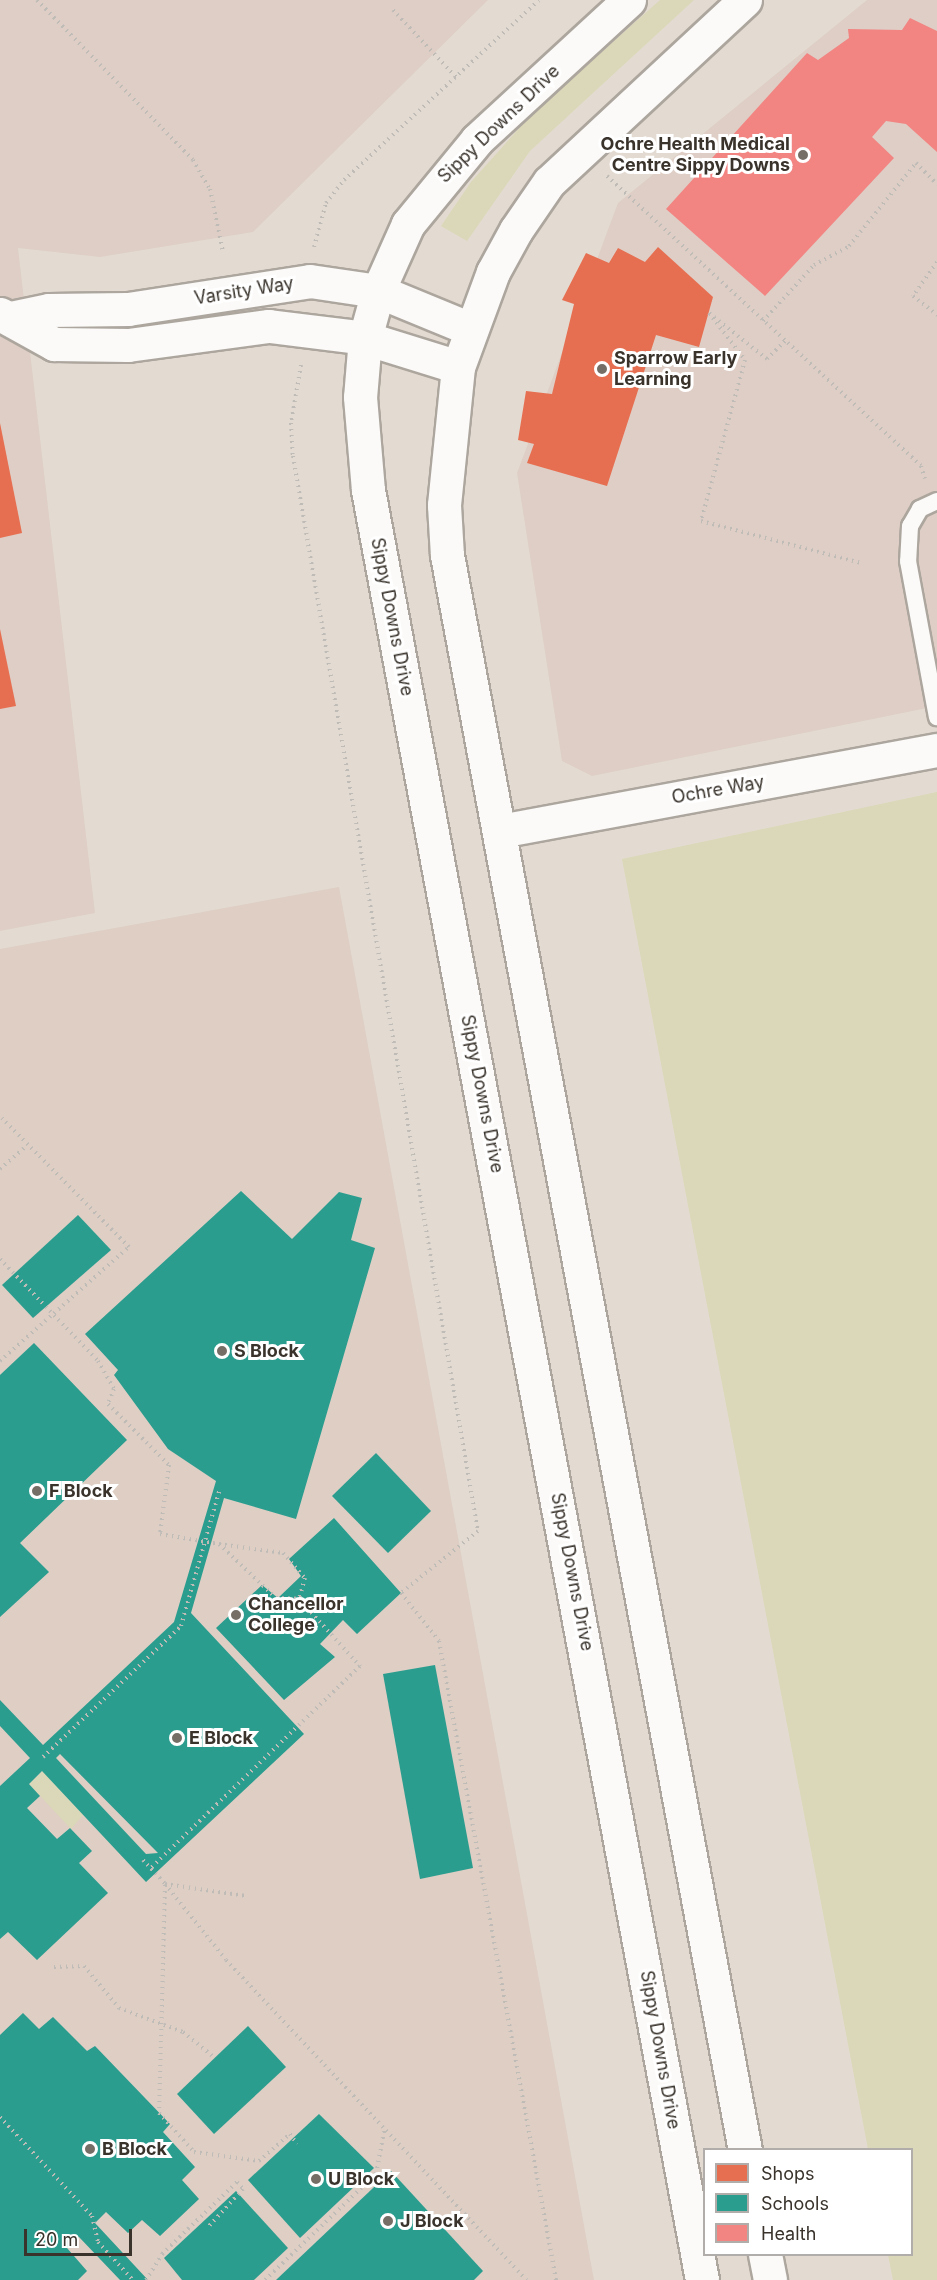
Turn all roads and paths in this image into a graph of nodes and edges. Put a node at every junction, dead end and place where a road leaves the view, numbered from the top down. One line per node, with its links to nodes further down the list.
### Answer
1 (37, 0): 9 (path)
2 (539, 0): 6 (path)
3 (629, 0): 12 (main road, Sippy Downs Drive)
4 (745, 0): 7 (main road)
5 (393, 10): 6 (path)
6 (456, 77): 11 (path)
7 (580, 151): 15 (path); 17 (main road)
8 (937, 184): 15 (path)
9 (223, 252)
10 (937, 262): 13 (path)
11 (310, 281): 12 (main road, Varsity Way); 14 (main road, Varsity Way)
12 (378, 291): 17 (main road, Varsity Way); 18 (main road, Sippy Downs Drive)
13 (937, 315)
14 (5, 316): 16 (main road, Varsity Way)
15 (764, 321): 19 (path)
16 (305, 329): 18 (main road, Varsity Way); 54 (path)
17 (470, 329): 20 (main road)
18 (365, 338): 20 (main road, Varsity Way); 55 (main road, Sippy Downs Drive)
19 (785, 340): 21 (path); 22 (path)
20 (458, 367): 25 (main road)
21 (935, 502): 23 (lane)
22 (861, 563)
23 (937, 717)
24 (937, 750): 25 (main road, Ochre Way)
25 (500, 831): 47 (main road)
26 (2, 1118): 27 (path)
27 (26, 1146): 28 (path); 30 (path)
28 (0, 1169)
29 (0, 1259): 30 (path)
30 (52, 1312): 31 (path); 33 (path)
31 (0, 1361)
32 (220, 1488): 33 (path)
33 (205, 1542): 34 (path); 36 (path)
34 (219, 1544): 35 (path); 35 (path)
35 (299, 1599): 38 (path)
36 (43, 1756)
37 (143, 1860): 38 (path)
38 (151, 1868): 39 (path)
39 (165, 1884): 40 (path); 42 (path); 45 (path)
40 (246, 1896)
41 (54, 1967): 42 (path)
42 (159, 2021): 43 (path); 46 (path)
43 (215, 2058)
44 (0, 2117): 50 (path)
45 (385, 2127): 52 (path); 53 (path)
46 (297, 2144)
47 (745, 2148)
48 (209, 2226): 51 (path)
49 (765, 2256): 56 (main road)
50 (134, 2280)
51 (146, 2280)
52 (265, 2280)
53 (527, 2280)
54 (556, 2280)
55 (702, 2280)
56 (770, 2280)

